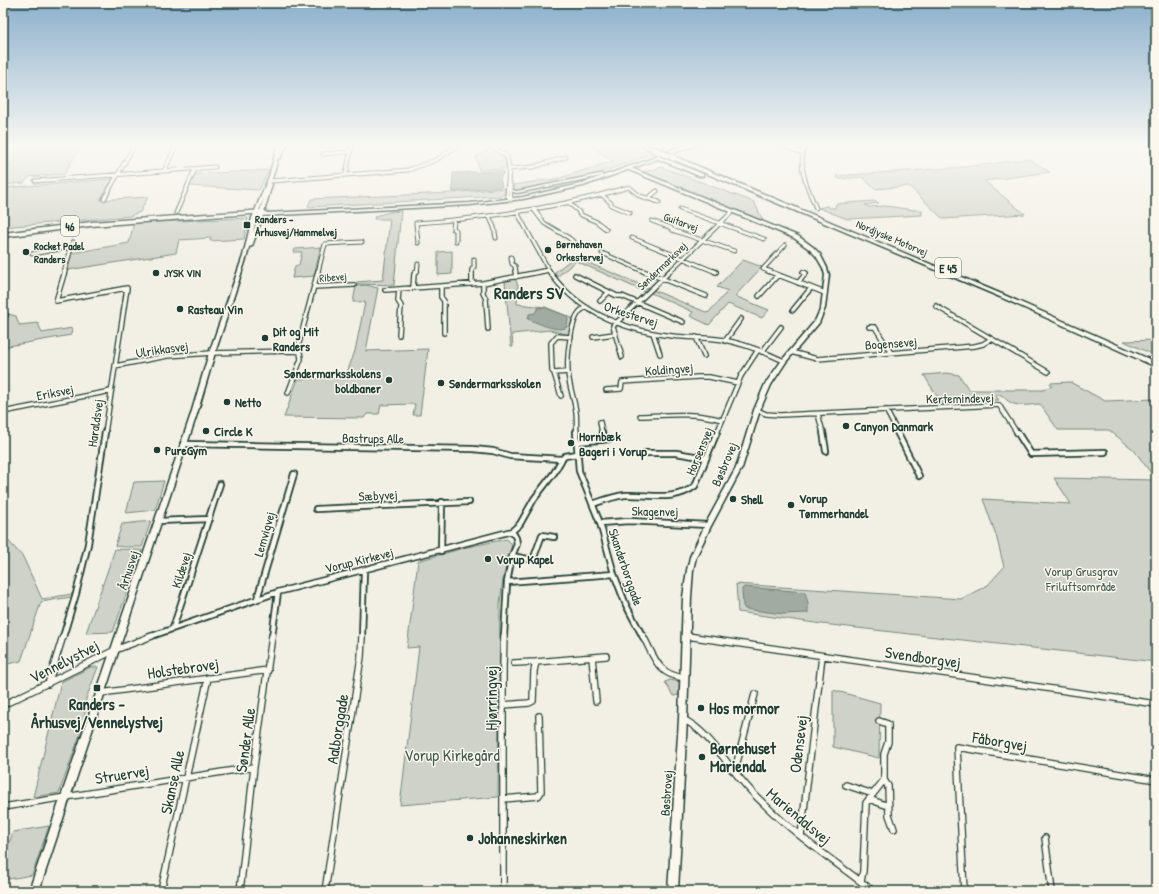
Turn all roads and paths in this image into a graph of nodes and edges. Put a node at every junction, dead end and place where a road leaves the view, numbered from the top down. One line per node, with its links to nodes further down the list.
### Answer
1 (112, 186): 18 (street)
2 (188, 186): 25 (street)
3 (267, 186): 26 (main road, Århusvej)
4 (269, 186): 26 (main road, Århusvej)
5 (509, 186): 16 (street)
6 (509, 186): 16 (street)
7 (565, 186): 16 (main road, 46)
8 (580, 186): 16 (main road, 46)
9 (671, 186): 24 (main road, Bøsbrovej)
10 (742, 186): 45 (highway)
11 (744, 186): 45 (highway, Nordjyske Motorvej / E 45)
12 (749, 186): 107 (highway, Nordjyske Motorvej / E 45)
13 (807, 186): 21 (street)
14 (657, 191): 17 (street)
15 (602, 195): 17 (street); 20 (street); 27 (street)
16 (510, 196): 26 (main road, 46); 26 (main road, 46)
17 (647, 199): 19 (street)
18 (104, 200)
19 (659, 202)
20 (570, 204): 23 (street); 34 (street)
21 (816, 208)
22 (680, 209): 33 (street)
23 (535, 211): 28 (street); 44 (street)
24 (731, 211): 33 (street, Søndermarksvej); 74 (main road, Bøsbrovej)
25 (176, 213)
26 (259, 213): 30 (highway, 46); 30 (highway, 46); 51 (main road, Århusvej); 51 (main road, Århusvej)
27 (630, 213)
28 (518, 214): 29 (street); 56 (street, Orkestervej)
29 (490, 218): 31 (street); 36 (street)
30 (136, 220): 35 (highway, 46)
31 (454, 221): 40 (street); 43 (street)
32 (652, 221): 39 (street, Guitarvej)
33 (721, 222): 38 (street); 39 (street, Søndermarksvej)
34 (606, 229)
35 (3, 235)
36 (496, 238)
37 (632, 238): 53 (street)
38 (764, 239)
39 (703, 240): 48 (street, Guitarvej); 53 (street, Søndermarksvej)
40 (456, 241)
41 (73, 242): 47 (street, Haraldsvej)
42 (362, 242): 68 (street, Ribevej)
43 (418, 244)
44 (576, 244)
45 (878, 244): 109 (highway, Nordjyske Motorvej / E 45)
46 (785, 245): 60 (street)
47 (71, 247): 50 (street); 110 (street, Haraldsvej)
48 (734, 252)
49 (602, 253): 62 (street)
50 (32, 254)
51 (245, 256): 102 (main road, Århusvej)
52 (510, 257): 61 (street)
53 (683, 258): 57 (street); 62 (street, Søndermarksvej)
54 (474, 259): 65 (street)
55 (418, 264): 69 (street)
56 (549, 270): 61 (street); 80 (street, Orkestervej)
57 (716, 272)
58 (803, 272): 64 (street)
59 (575, 275): 73 (street)
60 (778, 275): 64 (street); 76 (street)
61 (516, 277): 63 (street)
62 (663, 278): 75 (street); 78 (street, Søndermarksvej)
63 (483, 283): 65 (street); 89 (street)
64 (798, 283): 70 (street)
65 (472, 284): 67 (street)
66 (354, 285): 68 (street, Ribevej)
67 (441, 286): 69 (street); 90 (street)
68 (314, 287): 99 (street, Ribevej)
69 (413, 288): 71 (street)
70 (811, 288): 74 (street); 82 (street)
71 (399, 289): 72 (street); 93 (street)
72 (385, 290)
73 (609, 292): 77 (street); 78 (street)
74 (825, 293): 101 (main road, Bøsbrovej)
75 (706, 296)
76 (759, 296)
77 (600, 301)
78 (638, 302): 84 (street, Søndermarksvej); 85 (street)
79 (936, 306): 97 (street)
80 (586, 308): 84 (street, Orkestervej); 94 (street, Skanderborggade)
81 (3, 310): 86 (street)
82 (793, 310)
83 (741, 319): 98 (street)
84 (616, 322): 91 (street, Orkestervej); 92 (street)
85 (683, 322)
86 (3, 323)
87 (781, 327): 100 (street, Horsensvej)
88 (869, 327): 103 (street)
89 (488, 329)
90 (444, 333)
91 (653, 333): 96 (street, Orkestervej); 104 (street)
92 (614, 334): 95 (street); 106 (street)
93 (399, 335)
94 (571, 337): 111 (street, Skanderborggade); 113 (street)
95 (593, 337)
96 (696, 337): 98 (street, Orkestervej); 105 (street)
97 (991, 339): 103 (street, Bogensevej); 112 (street)
98 (725, 340): 100 (street, Orkestervej)
99 (295, 351): 102 (street); 117 (street)
100 (760, 351): 108 (street, Orkestervej); 114 (street, Horsensvej)
101 (791, 352): 103 (street, Bogensevej); 108 (main road, Bøsbrovej)
102 (212, 353): 110 (street, Ulrikkasvej); 129 (main road, Århusvej)
103 (891, 353)
104 (660, 354)
105 (704, 356)
106 (622, 358)
107 (1156, 360)
108 (784, 361): 119 (main road, Bøsbrovej)
109 (1156, 365)
110 (115, 366): 116 (street, Haraldsvej)
111 (568, 372): 113 (street); 128 (street, Skanderborggade)
112 (1048, 372)
113 (554, 373): 118 (street)
114 (738, 383): 115 (street, Koldingvej); 124 (street, Horsensvej)
115 (606, 390)
116 (111, 391): 121 (street, Eriksvej); 167 (street, Haraldsvej)
117 (288, 393)
118 (561, 396)
119 (757, 410): 122 (street, Kertemindevej); 146 (main road, Bøsbrovej)
120 (886, 410): 122 (street, Kertemindevej); 131 (street, Kertemindevej); 137 (street)
121 (3, 412)
122 (818, 414): 130 (street)
123 (640, 416): 124 (street)
124 (722, 420): 134 (street, Horsensvej)
125 (600, 422): 126 (street)
126 (603, 440): 127 (street); 128 (street)
127 (609, 440)
128 (577, 442): 133 (street, Skanderborggade)
129 (183, 444): 135 (street, Bastrups Alle); 144 (main road, Århusvej)
130 (826, 451)
131 (1105, 452)
132 (646, 453): 134 (street)
133 (577, 454): 135 (street); 141 (street, Skanderborggade)
134 (706, 458): 141 (street, Horsensvej)
135 (562, 459): 147 (street)
136 (294, 474): 155 (street, Lemvigvej)
137 (919, 476)
138 (220, 484): 143 (street, Kildevej)
139 (442, 502): 140 (street, Sæbyvej); 142 (street, Sæbyvej); 149 (street)
140 (469, 502)
141 (593, 504): 145 (street, Skanderborggade)
142 (316, 509)
143 (209, 520): 144 (street); 156 (street, Kildevej)
144 (158, 521): 158 (main road, Århusvej)
145 (600, 523): 146 (street, Skagenvej); 152 (street, Skanderborggade)
146 (708, 525): 157 (main road, Bøsbrovej)
147 (512, 532): 149 (street, Vorup Kirkevej); 150 (street, Hjørringvej)
148 (554, 537): 150 (street)
149 (441, 551): 151 (street, Vorup Kirkevej)
150 (512, 556): 153 (street, Hjørringvej)
151 (364, 571): 154 (street, Vorup Kirkevej); 196 (street, Aalborggade)
152 (614, 574): 153 (street); 166 (street, Skanderborggade)
153 (507, 582): 173 (street, Hjørringvej)
154 (278, 592): 155 (street, Vorup Kirkevej); 164 (street, Sønder Alle)
155 (257, 599): 156 (street, Vorup Kirkevej)
156 (173, 628): 158 (street, Vorup Kirkevej)
157 (687, 636): 160 (street, Svendborgvej); 166 (main road, Bøsbrovej)
158 (115, 650): 167 (street, Vennelystvej); 168 (main road, Århusvej)
159 (606, 656): 161 (street)
160 (822, 656): 171 (street, Svendborgvej); 190 (street, Odensevej)
161 (592, 657): 162 (street); 170 (street)
162 (536, 662): 163 (street); 173 (street)
163 (514, 663)
164 (268, 670): 165 (street, Holstebrovej); 177 (street, Sønder Alle)
165 (208, 678): 168 (street, Holstebrovej); 179 (street, Skanse Alle)
166 (685, 678): 175 (main road, Bøsbrovej)
167 (48, 684): 172 (street, Vennelystvej)
168 (101, 693): 184 (main road, Århusvej)
169 (755, 694): 178 (street)
170 (596, 701)
171 (1156, 704)
172 (3, 705)
173 (504, 705): 185 (street, Hjørringvej)
174 (539, 716): 185 (street)
175 (683, 719): 178 (street, Mariendalsvej); 198 (main road, Bøsbrovej)
176 (879, 721): 180 (street)
177 (254, 767): 179 (street, Struervej); 195 (street, Sønder Alle)
178 (732, 770): 190 (street, Mariendalsvej)
179 (186, 777): 184 (street, Struervej); 194 (street, Skanse Alle)
180 (884, 780): 183 (street); 187 (street)
181 (1156, 780): 200 (street, Fåborgvej)
182 (846, 784): 183 (street)
183 (873, 794): 186 (street)
184 (66, 797): 188 (street, Struervej); 193 (main road, Århusvej)
185 (504, 799): 197 (street, Hjørringvej)
186 (869, 799): 187 (street); 192 (street)
187 (888, 806): 189 (street)
188 (3, 807)
189 (894, 829)
190 (801, 836): 192 (street, Mariendalsvej)
191 (1045, 838): 201 (street)
192 (861, 881): 199 (street, Mariendalsvej)
193 (34, 891)
194 (161, 891)
195 (240, 891)
196 (325, 891)
197 (503, 891)
198 (673, 891)
199 (873, 891)
200 (964, 891)
201 (1052, 891)

